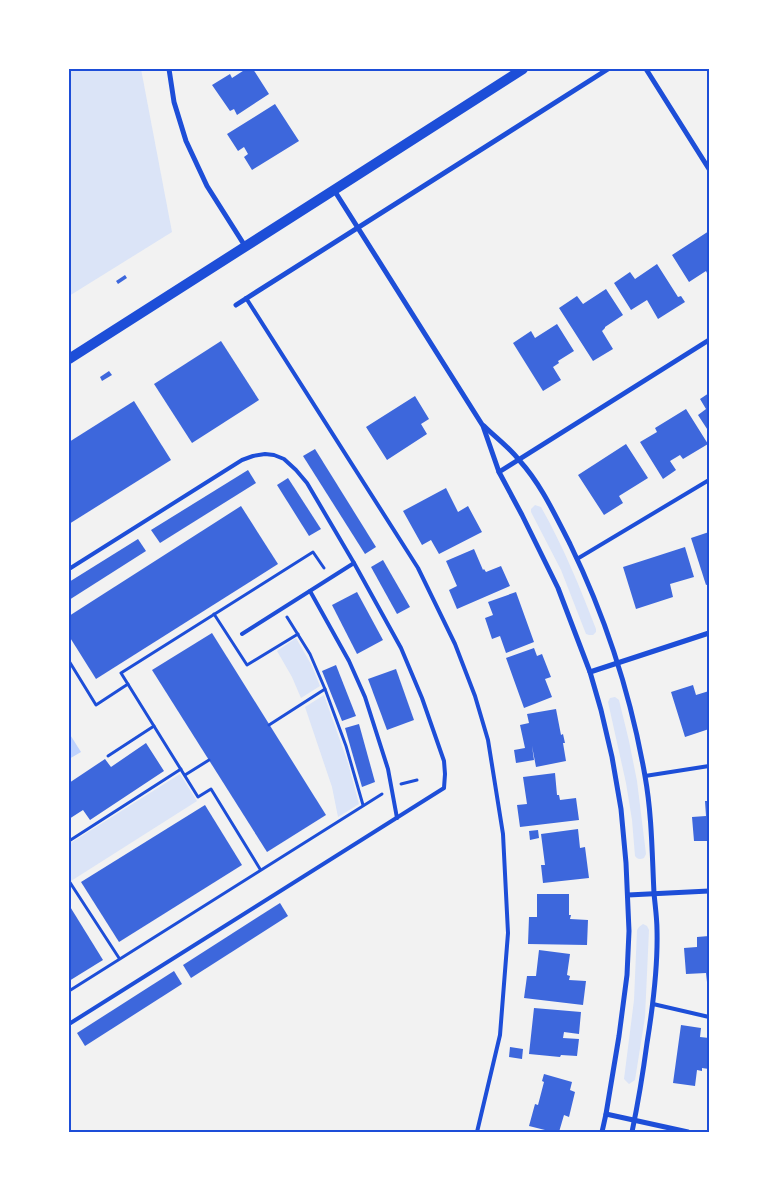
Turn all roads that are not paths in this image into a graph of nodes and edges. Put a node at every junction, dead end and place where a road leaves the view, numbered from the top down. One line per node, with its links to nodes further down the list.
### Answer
1 (169, 69): 8 (street)
2 (523, 69): 6 (main road)
3 (608, 69): 7 (street)
4 (646, 69): 5 (street)
5 (709, 169)
6 (334, 190): 7 (street); 8 (main road)
7 (358, 227): 9 (street); 13 (street)
8 (246, 247): 12 (main road)
9 (246, 298): 10 (street); 36 (lane)
10 (236, 305)
11 (709, 340): 14 (street)
12 (69, 359)
13 (483, 426): 14 (street); 15 (street)
14 (519, 459): 15 (street); 17 (street)
15 (499, 472): 24 (street)
16 (709, 480): 17 (lane)
17 (577, 559): 23 (street)
18 (354, 563): 19 (lane); 20 (lane); 27 (lane)
19 (69, 568)
20 (310, 591): 21 (lane); 27 (lane)
21 (242, 634)
22 (709, 634): 23 (street)
23 (617, 663): 24 (street); 26 (street)
24 (590, 672): 30 (street)
25 (709, 766): 26 (lane)
26 (645, 776): 29 (street)
27 (397, 818): 33 (lane)
28 (709, 891): 29 (street)
29 (654, 893): 30 (street); 31 (street)
30 (628, 895): 34 (street)
31 (653, 1004): 32 (lane); 35 (street)
32 (709, 1017)
33 (69, 1024)
34 (606, 1114): 35 (street); 37 (street)
35 (634, 1120): 38 (street); 39 (street)
36 (478, 1132)
37 (602, 1132)
38 (632, 1132)
39 (688, 1132)

